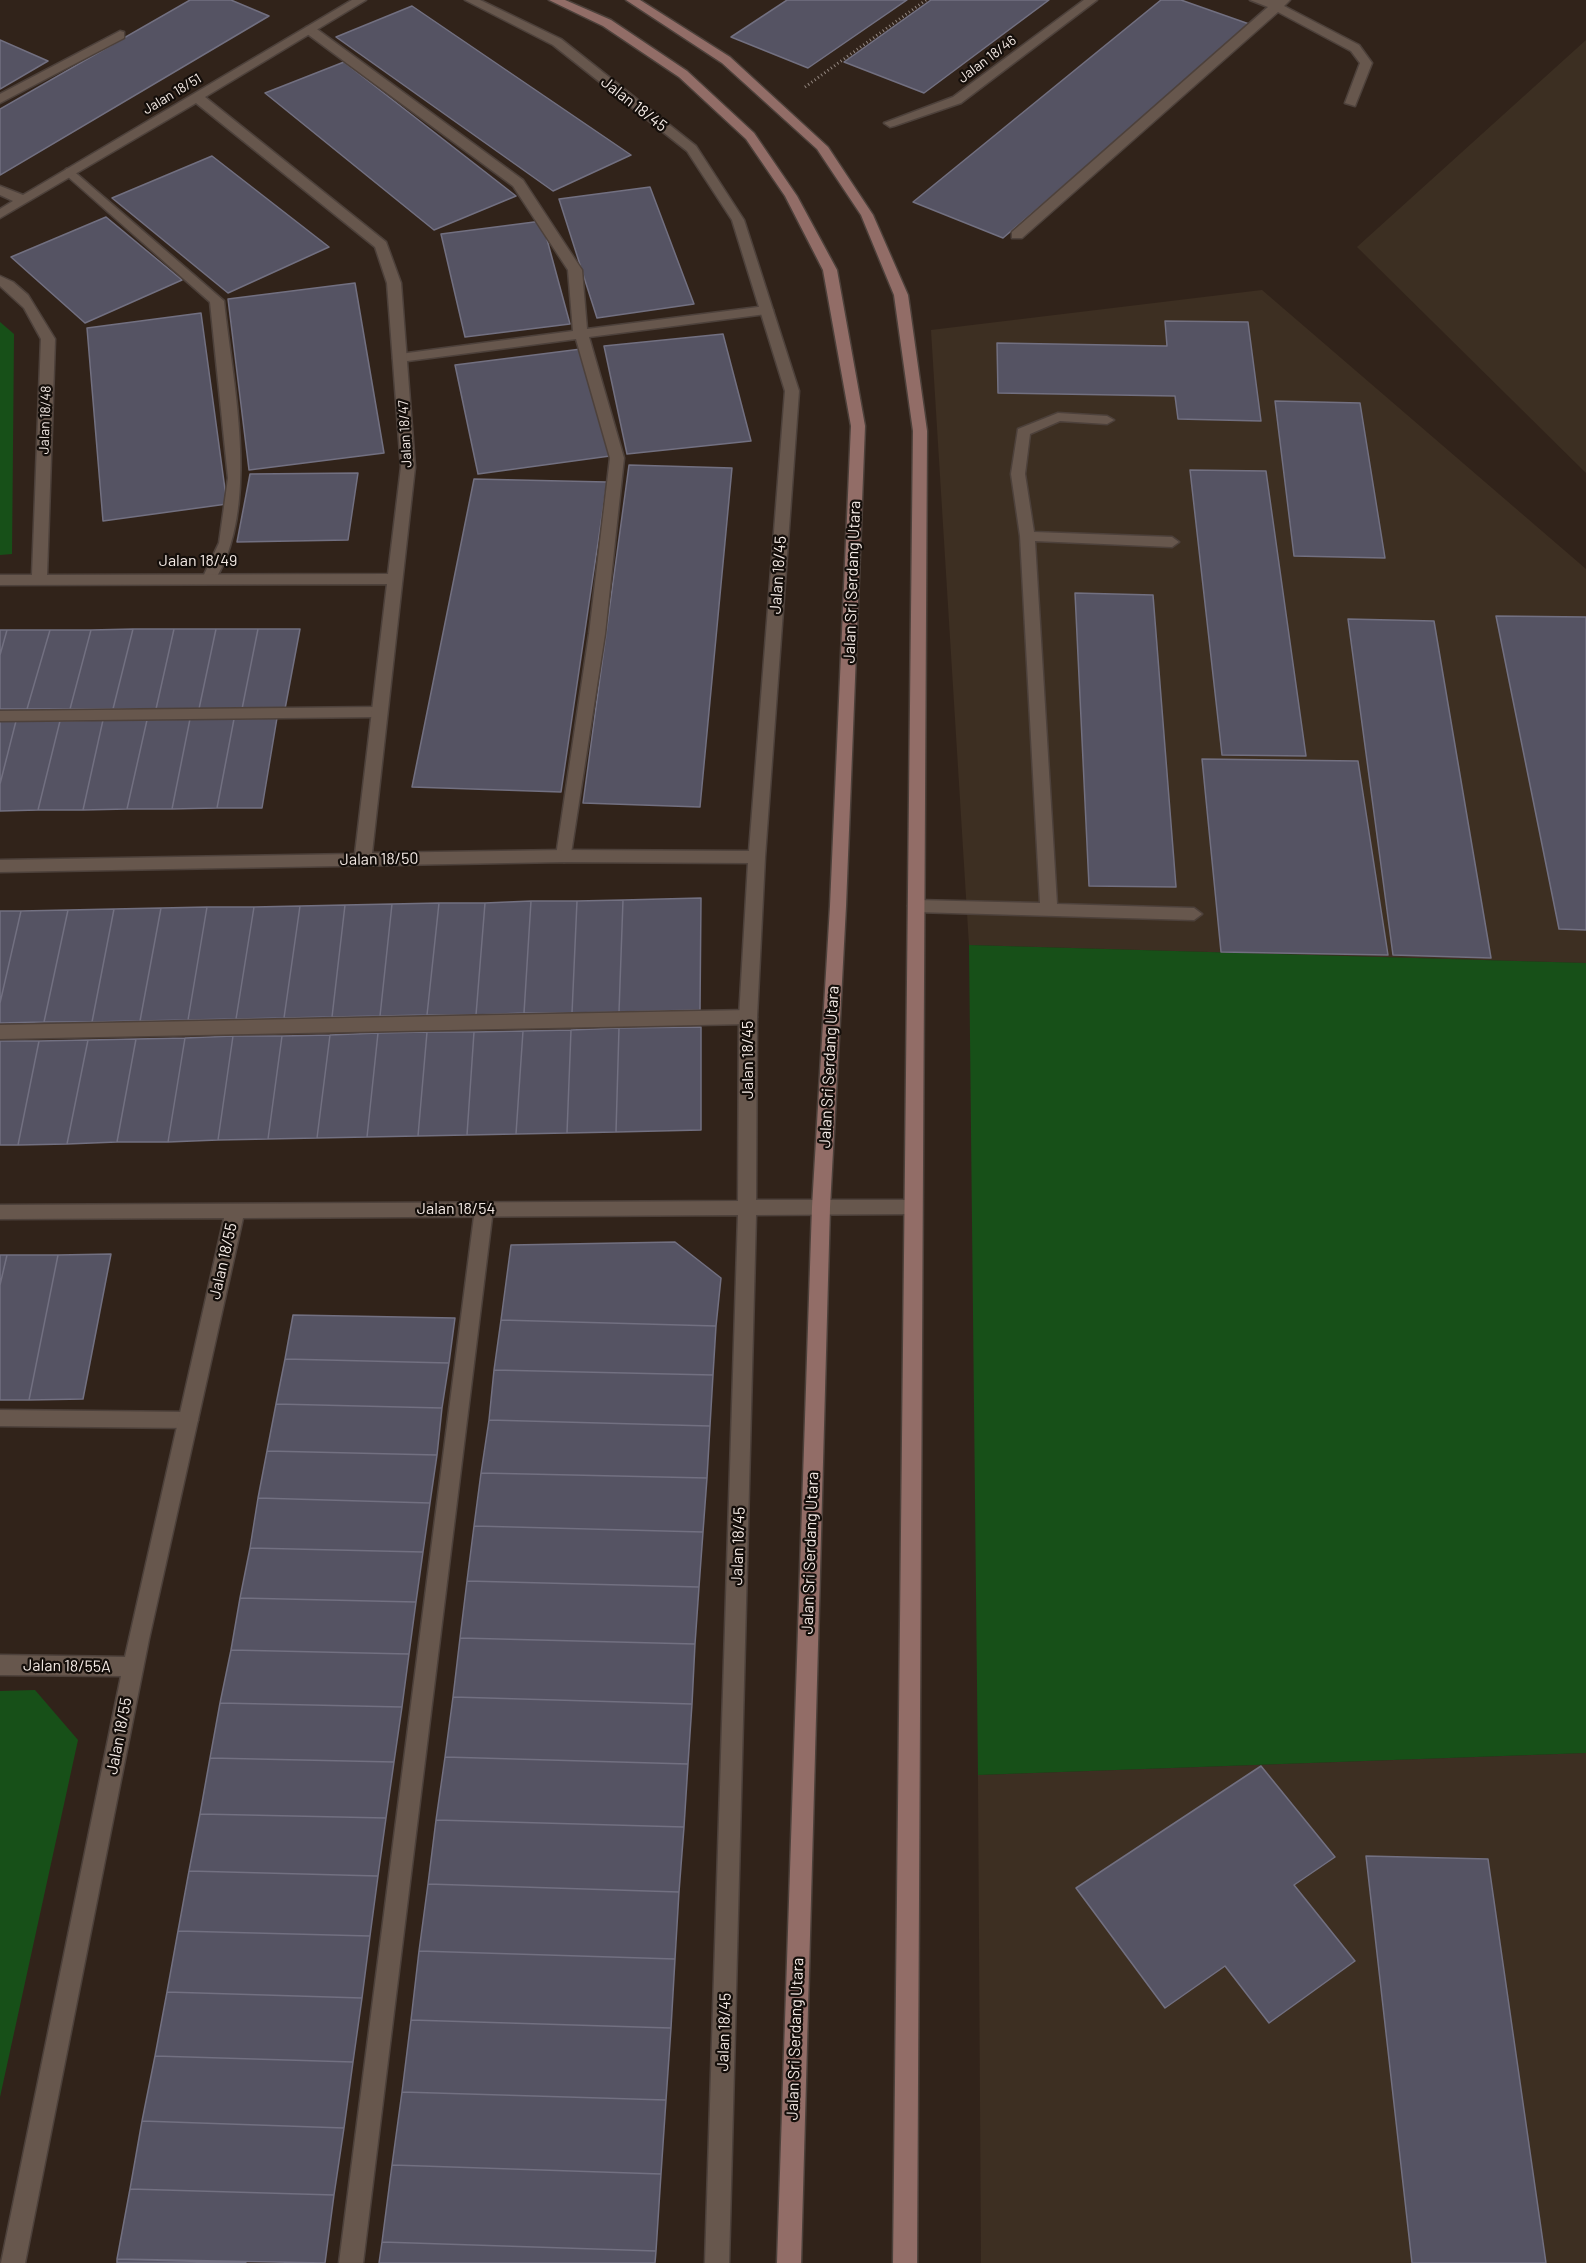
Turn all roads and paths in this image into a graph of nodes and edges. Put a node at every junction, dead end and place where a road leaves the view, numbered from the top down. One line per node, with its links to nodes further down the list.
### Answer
1 (360, 0): 9 (street, Jalan 18/51)
2 (471, 0): 22 (street, Jalan 18/45)
3 (555, 0): 45 (street, Jalan Sri Serdang Utara)
4 (632, 0): 14 (street)
5 (926, 0): 14 (path)
6 (1092, 0): 15 (street, Jalan 18/46)
7 (1256, 0): 8 (street)
8 (1280, 3): 13 (street); 20 (street)
9 (310, 30): 11 (street, Jalan 18/51); 23 (street)
10 (120, 35): 12 (street)
11 (197, 97): 16 (street, Jalan 18/51); 24 (street, Jalan 18/47)
12 (0, 99)
13 (1351, 103)
14 (778, 106): 38 (street)
15 (890, 123)
16 (70, 172): 18 (street, Jalan 18/51); 28 (street)
17 (0, 190): 18 (street)
18 (23, 200): 19 (street, Jalan 18/51)
19 (0, 214)
20 (1017, 235)
21 (0, 280): 31 (street, Jalan 18/48)
22 (766, 309): 23 (street); 35 (street, Jalan 18/45)
23 (581, 334): 24 (street); 34 (street)
24 (399, 358): 29 (street, Jalan 18/47)
25 (1107, 420): 26 (street)
26 (1027, 536): 27 (street); 39 (street)
27 (1172, 542)
28 (209, 579): 29 (street, Jalan 18/49); 31 (street, Jalan 18/49)
29 (396, 579): 32 (street, Jalan 18/47)
30 (0, 580): 31 (street, Jalan 18/49)
31 (39, 580)
32 (378, 712): 33 (street); 36 (street, Jalan 18/47)
33 (0, 716)
34 (564, 856): 35 (street, Jalan 18/50); 36 (street, Jalan 18/50)
35 (757, 857): 41 (street, Jalan 18/45)
36 (363, 859): 37 (street, Jalan 18/50)
37 (0, 866)
38 (916, 906): 39 (street); 43 (street)
39 (1049, 910): 40 (street)
40 (1194, 914)
41 (748, 1017): 42 (street); 44 (street, Jalan 18/45)
42 (0, 1032)
43 (912, 1206): 45 (street, Jalan 18/54); 57 (street)
44 (747, 1208): 45 (street, Jalan 18/54); 46 (street, Jalan 18/54); 55 (street, Jalan 18/45)
45 (821, 1208): 56 (street, Jalan Sri Serdang Utara)
46 (483, 1209): 47 (street, Jalan 18/54); 54 (street)
47 (235, 1211): 48 (street, Jalan 18/54); 50 (street, Jalan 18/55)
48 (0, 1212)
49 (0, 1418): 50 (street)
50 (188, 1420): 52 (street, Jalan 18/55)
51 (0, 1665): 52 (street, Jalan 18/55A)
52 (133, 1667): 53 (street, Jalan 18/55)
53 (13, 2263)
54 (351, 2263)
55 (717, 2263)
56 (789, 2263)
57 (905, 2263)

